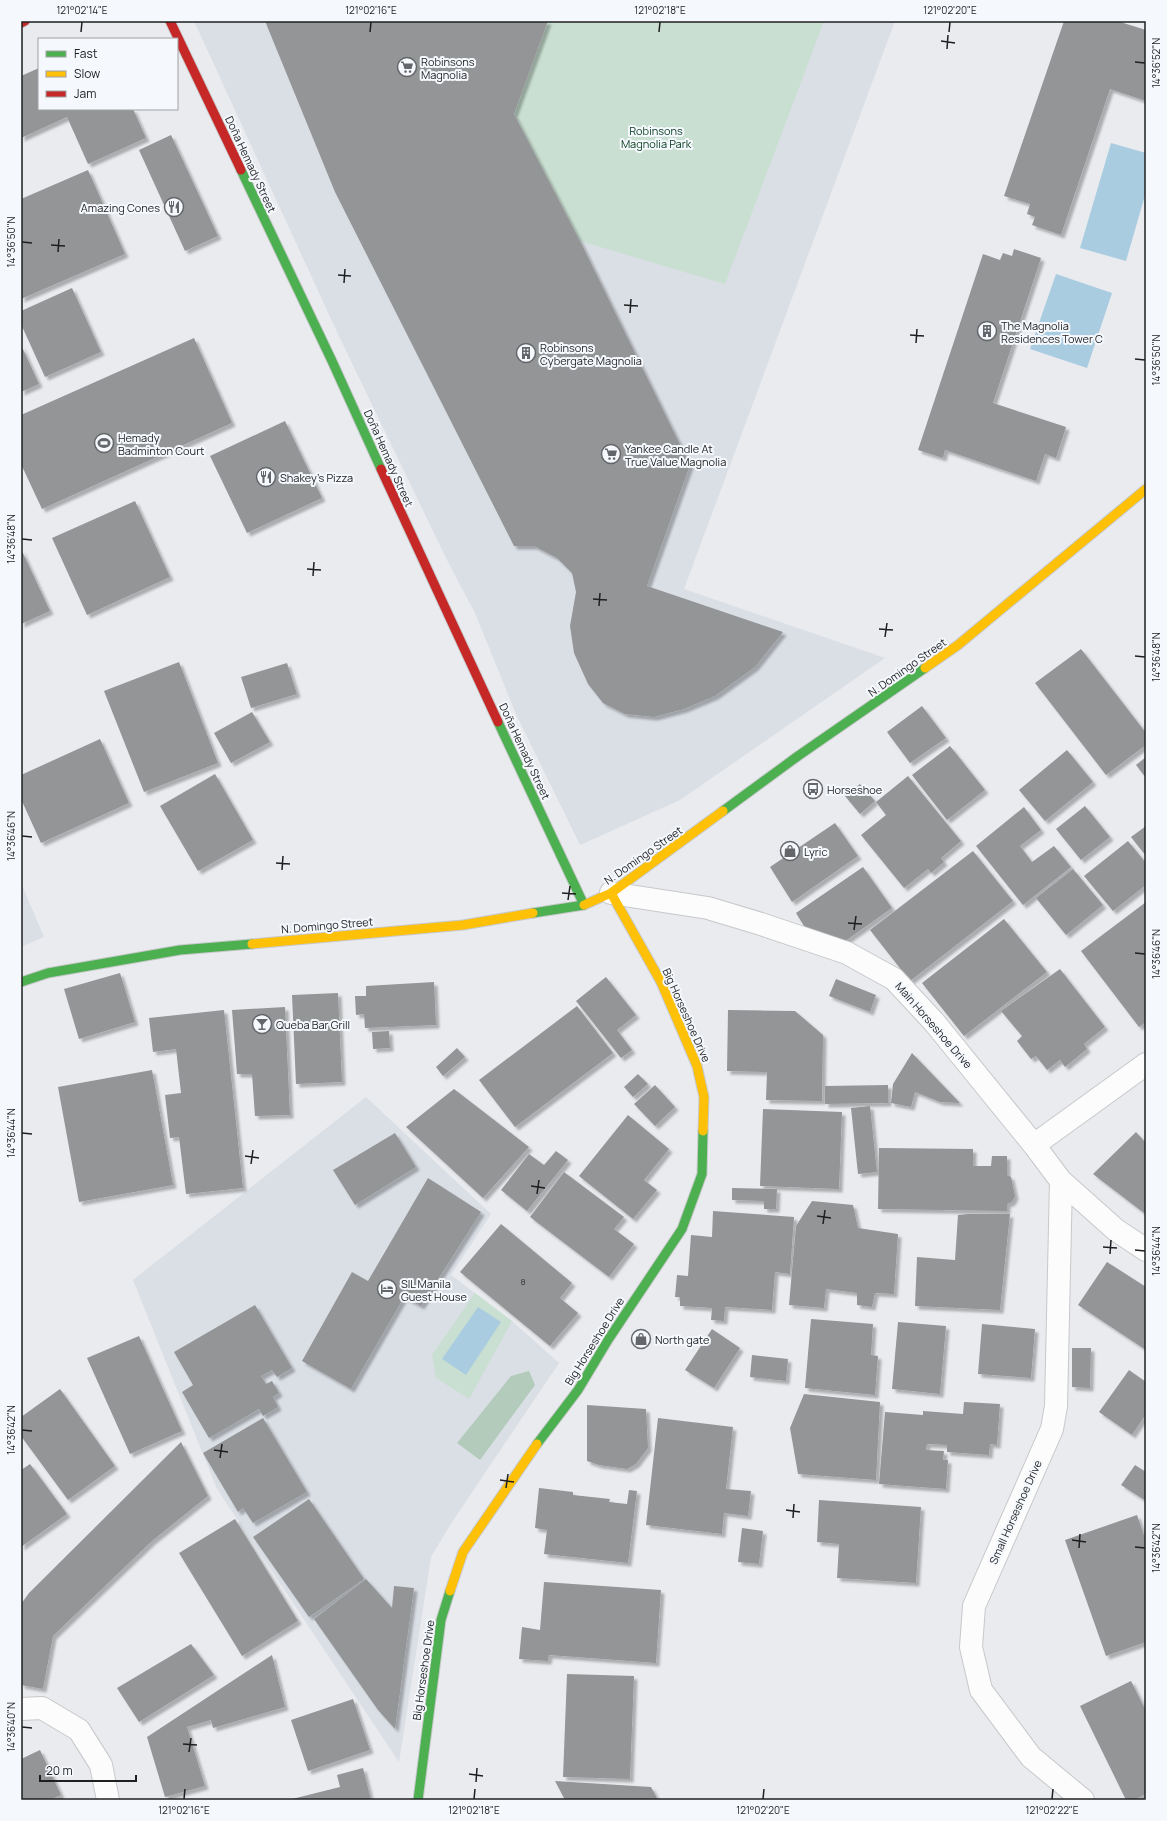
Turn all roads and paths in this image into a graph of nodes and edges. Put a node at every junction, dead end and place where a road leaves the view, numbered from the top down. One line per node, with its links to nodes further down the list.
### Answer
1 (25, 21): 3 (main road)
2 (170, 21): 6 (main road, Doña Hemady Street)
3 (21, 23)
4 (1146, 489): 5 (main road, N. Domingo Street)
5 (611, 893): 6 (main road, N. Domingo Street); 9 (street, Main Horseshoe Drive); 14 (main road, Big Horseshoe Drive)
6 (584, 905): 7 (main road, N. Domingo Street)
7 (21, 982)
8 (1146, 1064): 9 (street)
9 (1034, 1145): 10 (street, Main Horseshoe Drive)
10 (1061, 1181): 11 (street, Main Horseshoe Drive); 15 (street, Small Horseshoe Drive)
11 (1146, 1250)
12 (21, 1709): 13 (street)
13 (108, 1800)
14 (418, 1800)
15 (1083, 1800)

